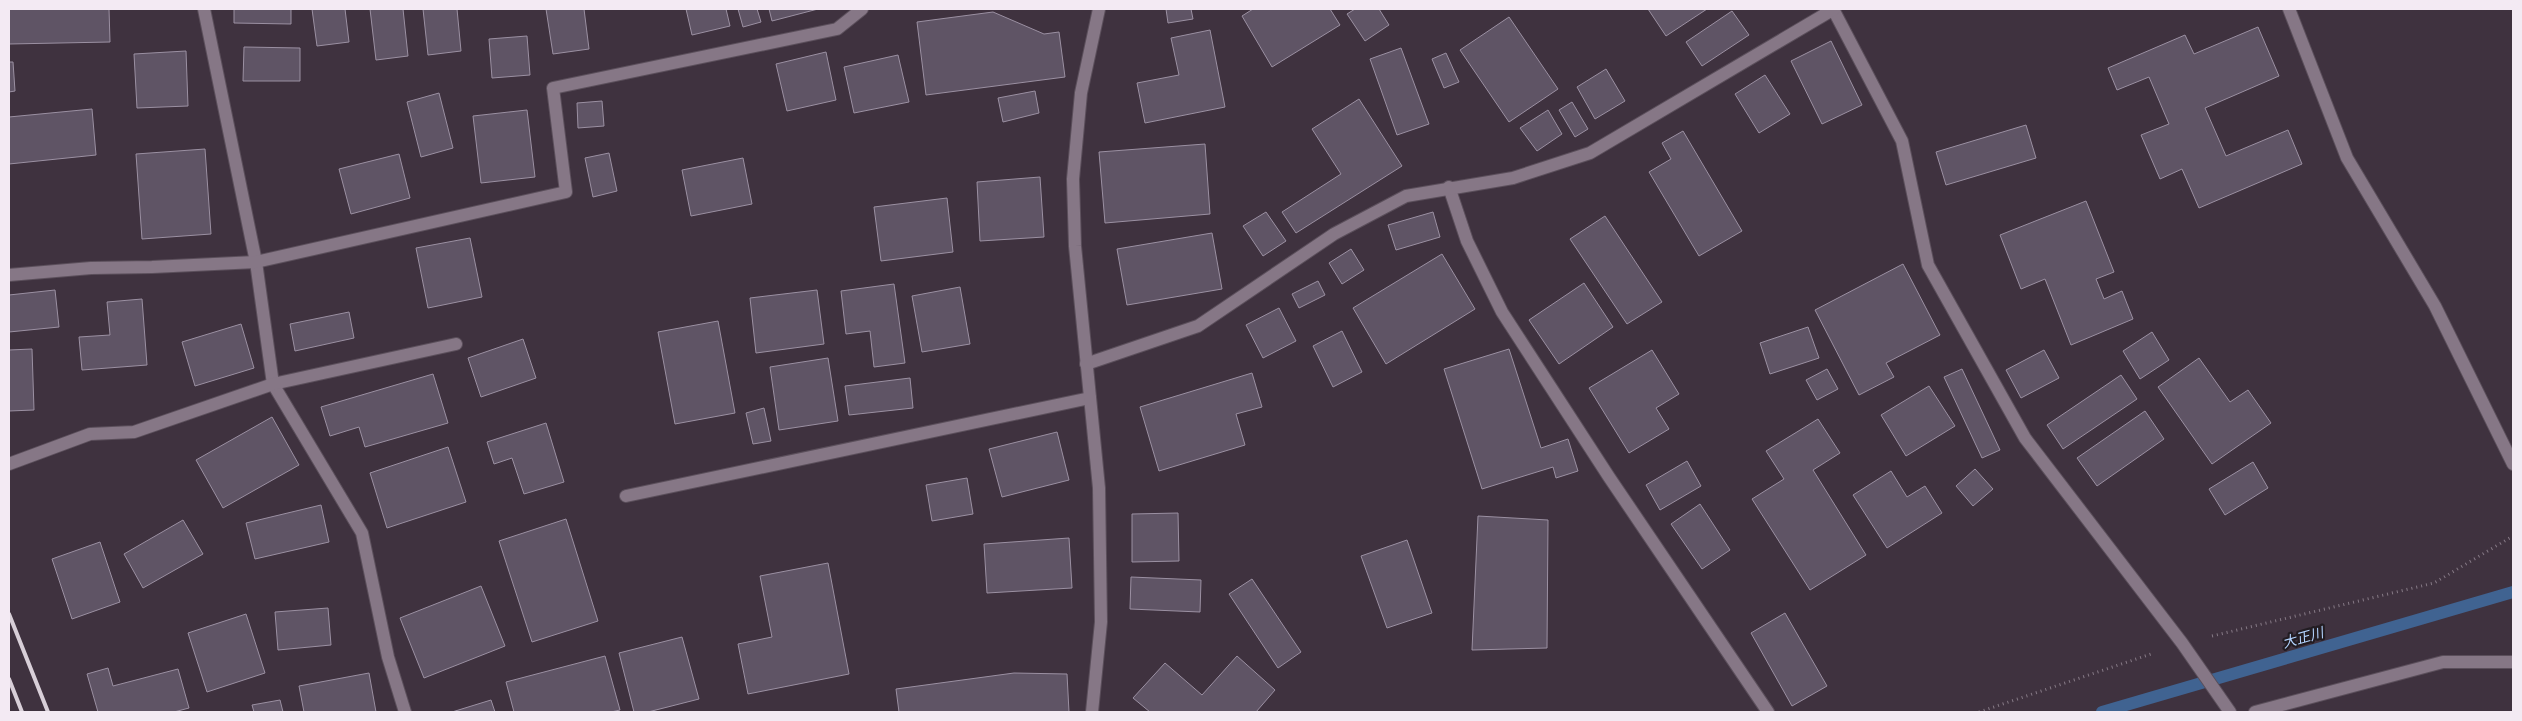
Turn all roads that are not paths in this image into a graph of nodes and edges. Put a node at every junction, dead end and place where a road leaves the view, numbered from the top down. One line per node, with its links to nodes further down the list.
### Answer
1 (204, 9): 7 (street)
2 (862, 9): 7 (street)
3 (1834, 9): 6 (street); 20 (street)
4 (2289, 9): 14 (street)
5 (1095, 10): 10 (street)
6 (1450, 187): 10 (street); 19 (street)
7 (256, 262): 8 (street); 11 (street)
8 (9, 275)
9 (456, 344): 11 (street)
10 (1086, 364): 12 (street)
11 (272, 384): 13 (street); 17 (street)
12 (1090, 398): 15 (street); 18 (street)
13 (9, 464)
14 (2513, 464)
15 (626, 496)
16 (2513, 662): 21 (street)
17 (405, 712)
18 (1092, 712)
19 (1768, 712)
20 (2230, 712)
21 (2255, 712)

